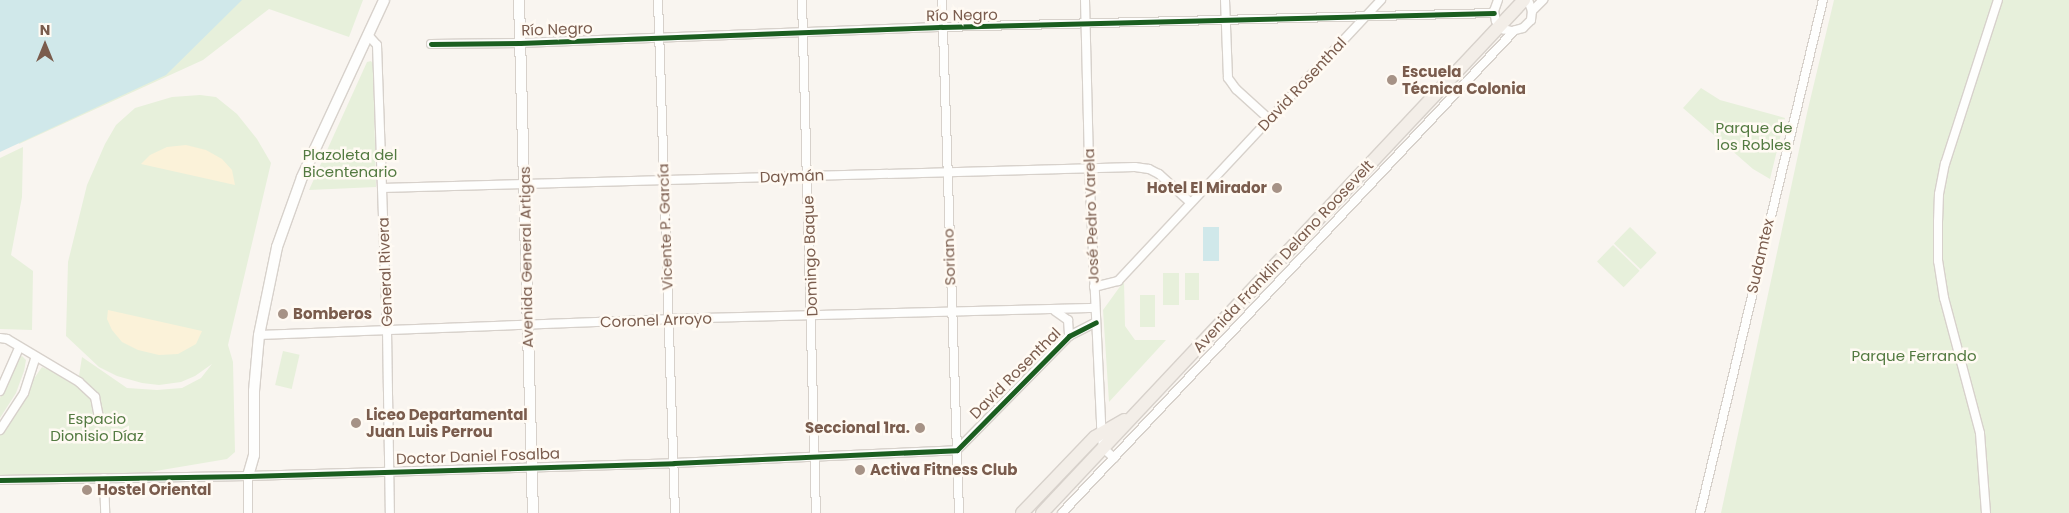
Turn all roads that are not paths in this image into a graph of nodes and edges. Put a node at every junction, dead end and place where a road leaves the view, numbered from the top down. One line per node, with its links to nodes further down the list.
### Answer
1 (384, 0): 24 (street)
2 (519, 0): 26 (street, Avenida General Artigas)
3 (658, 0): 25 (street, Vicente P. García)
4 (802, 0): 23 (street, Domingo Baque)
5 (942, 0): 21 (street, Soriano)
6 (1085, 0): 19 (street, José Pedro Varela)
7 (1225, 0): 18 (street)
8 (1381, 0): 17 (street, David Rosenthal)
9 (1498, 0): 16 (street)
10 (1524, 0): 20 (main road, Avenida Franklin Delano Roosevelt)
11 (1528, 0): 15 (street)
12 (1543, 0): 15 (street)
13 (1823, 0): 79 (street, Sudamtex)
14 (1998, 0): 80 (street)
15 (1532, 12): 22 (street)
16 (1494, 13): 17 (street, Río Negro); 20 (street)
17 (1365, 16): 18 (street, Río Negro); 30 (street, David Rosenthal)
18 (1226, 20): 19 (street, Río Negro); 30 (street)
19 (1085, 24): 21 (street, Río Negro); 33 (street, José Pedro Varela)
20 (1500, 26): 22 (street); 28 (main road, Avenida Franklin Delano Roosevelt)
21 (942, 27): 23 (street, Río Negro); 34 (street, Soriano)
22 (1514, 31): 29 (street)
23 (802, 33): 25 (street, Río Negro); 35 (street, Domingo Baque)
24 (368, 35): 38 (street, General Rivera); 49 (street)
25 (659, 39): 26 (street, Río Negro); 36 (street, Vicente P. García)
26 (520, 43): 27 (street, Río Negro); 37 (street, Avenida General Artigas)
27 (431, 44)
28 (1433, 97): 29 (street); 31 (main road, Avenida Franklin Delano Roosevelt)
29 (1444, 106): 32 (street)
30 (1269, 119): 39 (street, David Rosenthal)
31 (1396, 136): 32 (street); 55 (main road, Avenida Franklin Delano Roosevelt)
32 (1407, 145): 62 (street)
33 (1089, 167): 34 (street, Daymán); 39 (street, Daymán); 40 (street, José Pedro Varela)
34 (946, 171): 35 (street, Daymán); 43 (street, Soriano)
35 (807, 175): 36 (street, Daymán); 44 (street, Domingo Baque)
36 (664, 180): 37 (street, Daymán); 45 (street, Vicente P. García)
37 (524, 184): 38 (street, Daymán); 47 (street, Avenida General Artigas)
38 (382, 188): 48 (street, General Rivera)
39 (1190, 202): 40 (street, David Rosenthal)
40 (1094, 287): 41 (street, José Pedro Varela)
41 (1095, 308): 42 (street, Coronel Arroyo); 46 (street, José Pedro Varela)
42 (1053, 310): 43 (street, Coronel Arroyo); 50 (street)
43 (951, 312): 44 (street, Coronel Arroyo); 60 (street, Soriano)
44 (811, 314): 45 (street, Coronel Arroyo); 61 (street, Domingo Baque)
45 (668, 319): 47 (street, Coronel Arroyo); 63 (street, Vicente P. García)
46 (1096, 322): 50 (street, David Rosenthal); 58 (street, José Pedro Varela)
47 (527, 324): 48 (street, Coronel Arroyo); 64 (street, Avenida General Artigas)
48 (387, 330): 49 (street, Coronel Arroyo); 65 (street, General Rivera)
49 (259, 335): 66 (street)
50 (1069, 336): 60 (street, David Rosenthal)
51 (0, 338): 52 (street)
52 (19, 348): 53 (street); 54 (street)
53 (36, 357): 56 (street); 57 (street)
54 (0, 390)
55 (1135, 414): 58 (main road); 59 (main road, Avenida Franklin Delano Roosevelt)
56 (99, 417)
57 (0, 430)
58 (1098, 435): 59 (street, José Pedro Varela); 76 (main road)
59 (1103, 448): 62 (street); 77 (main road, Avenida Franklin Delano Roosevelt)
60 (957, 450): 61 (street, Doctor Daniel Fosalba); 75 (street, Soriano)
61 (815, 458): 63 (street, Doctor Daniel Fosalba); 74 (street, Domingo Baque)
62 (1114, 458): 78 (street)
63 (674, 463): 64 (street, Doctor Daniel Fosalba); 73 (street, Vicente P. García)
64 (532, 467): 65 (street, Doctor Daniel Fosalba); 72 (street, Avenida General Artigas)
65 (389, 472): 66 (street, Doctor Daniel Fosalba); 71 (street, General Rivera)
66 (248, 476): 67 (street, Doctor Daniel Fosalba); 70 (street)
67 (104, 478): 68 (street, Doctor Daniel Fosalba); 69 (street)
68 (0, 480)
69 (105, 513)
70 (248, 513)
71 (390, 513)
72 (533, 513)
73 (675, 513)
74 (816, 513)
75 (960, 513)
76 (1022, 513)
77 (1042, 513)
78 (1062, 513)
79 (1700, 513)
80 (1986, 513)

